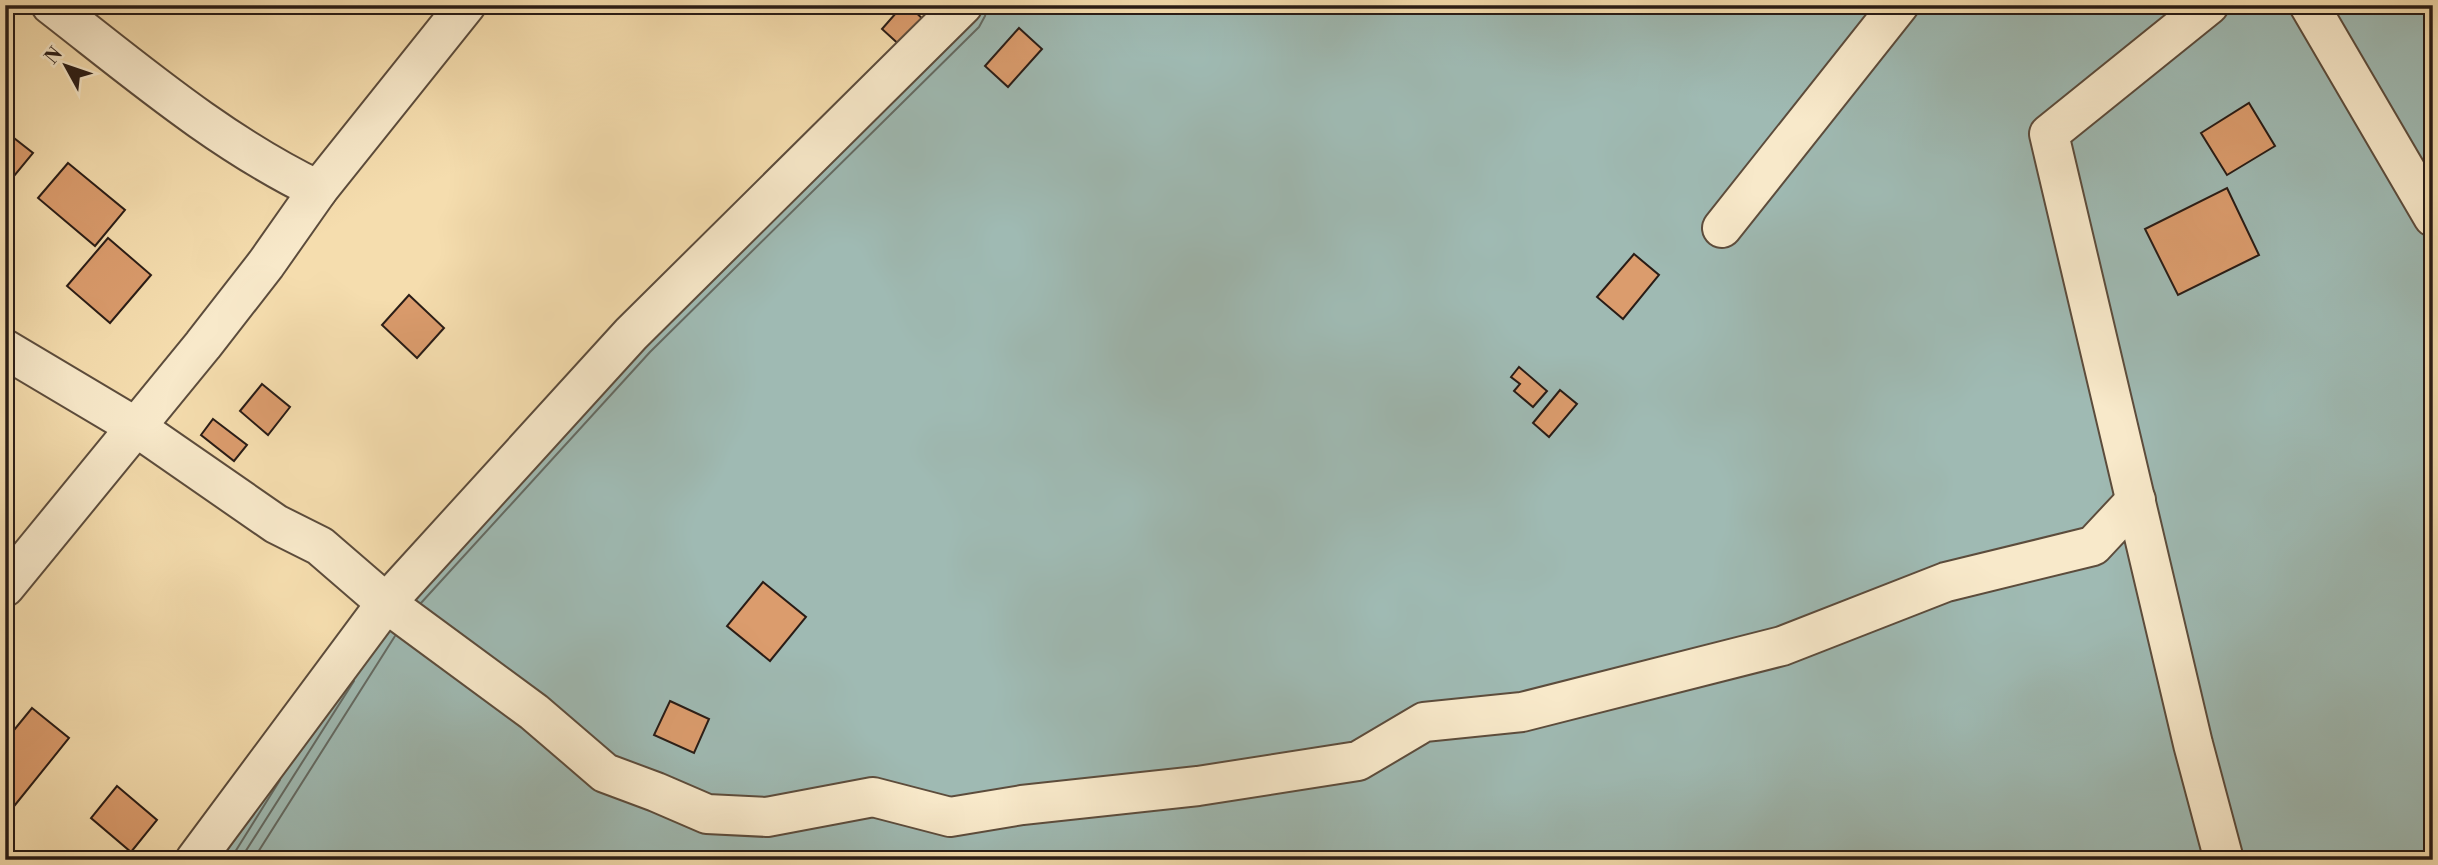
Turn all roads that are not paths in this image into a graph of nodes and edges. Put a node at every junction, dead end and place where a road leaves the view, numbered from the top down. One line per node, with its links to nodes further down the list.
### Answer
1 (51, 5): 7 (street)
2 (466, 5): 7 (street)
3 (963, 5): 14 (street)
4 (1899, 5): 9 (street)
5 (2209, 5): 12 (street)
6 (2309, 5): 8 (street)
7 (318, 190): 11 (street)
8 (2433, 217)
9 (1722, 228)
10 (5, 349): 11 (street)
11 (135, 427): 13 (street); 14 (street)
12 (2136, 500): 14 (street); 16 (street)
13 (5, 587)
14 (386, 603): 15 (street)
15 (195, 860)
16 (2224, 860)

